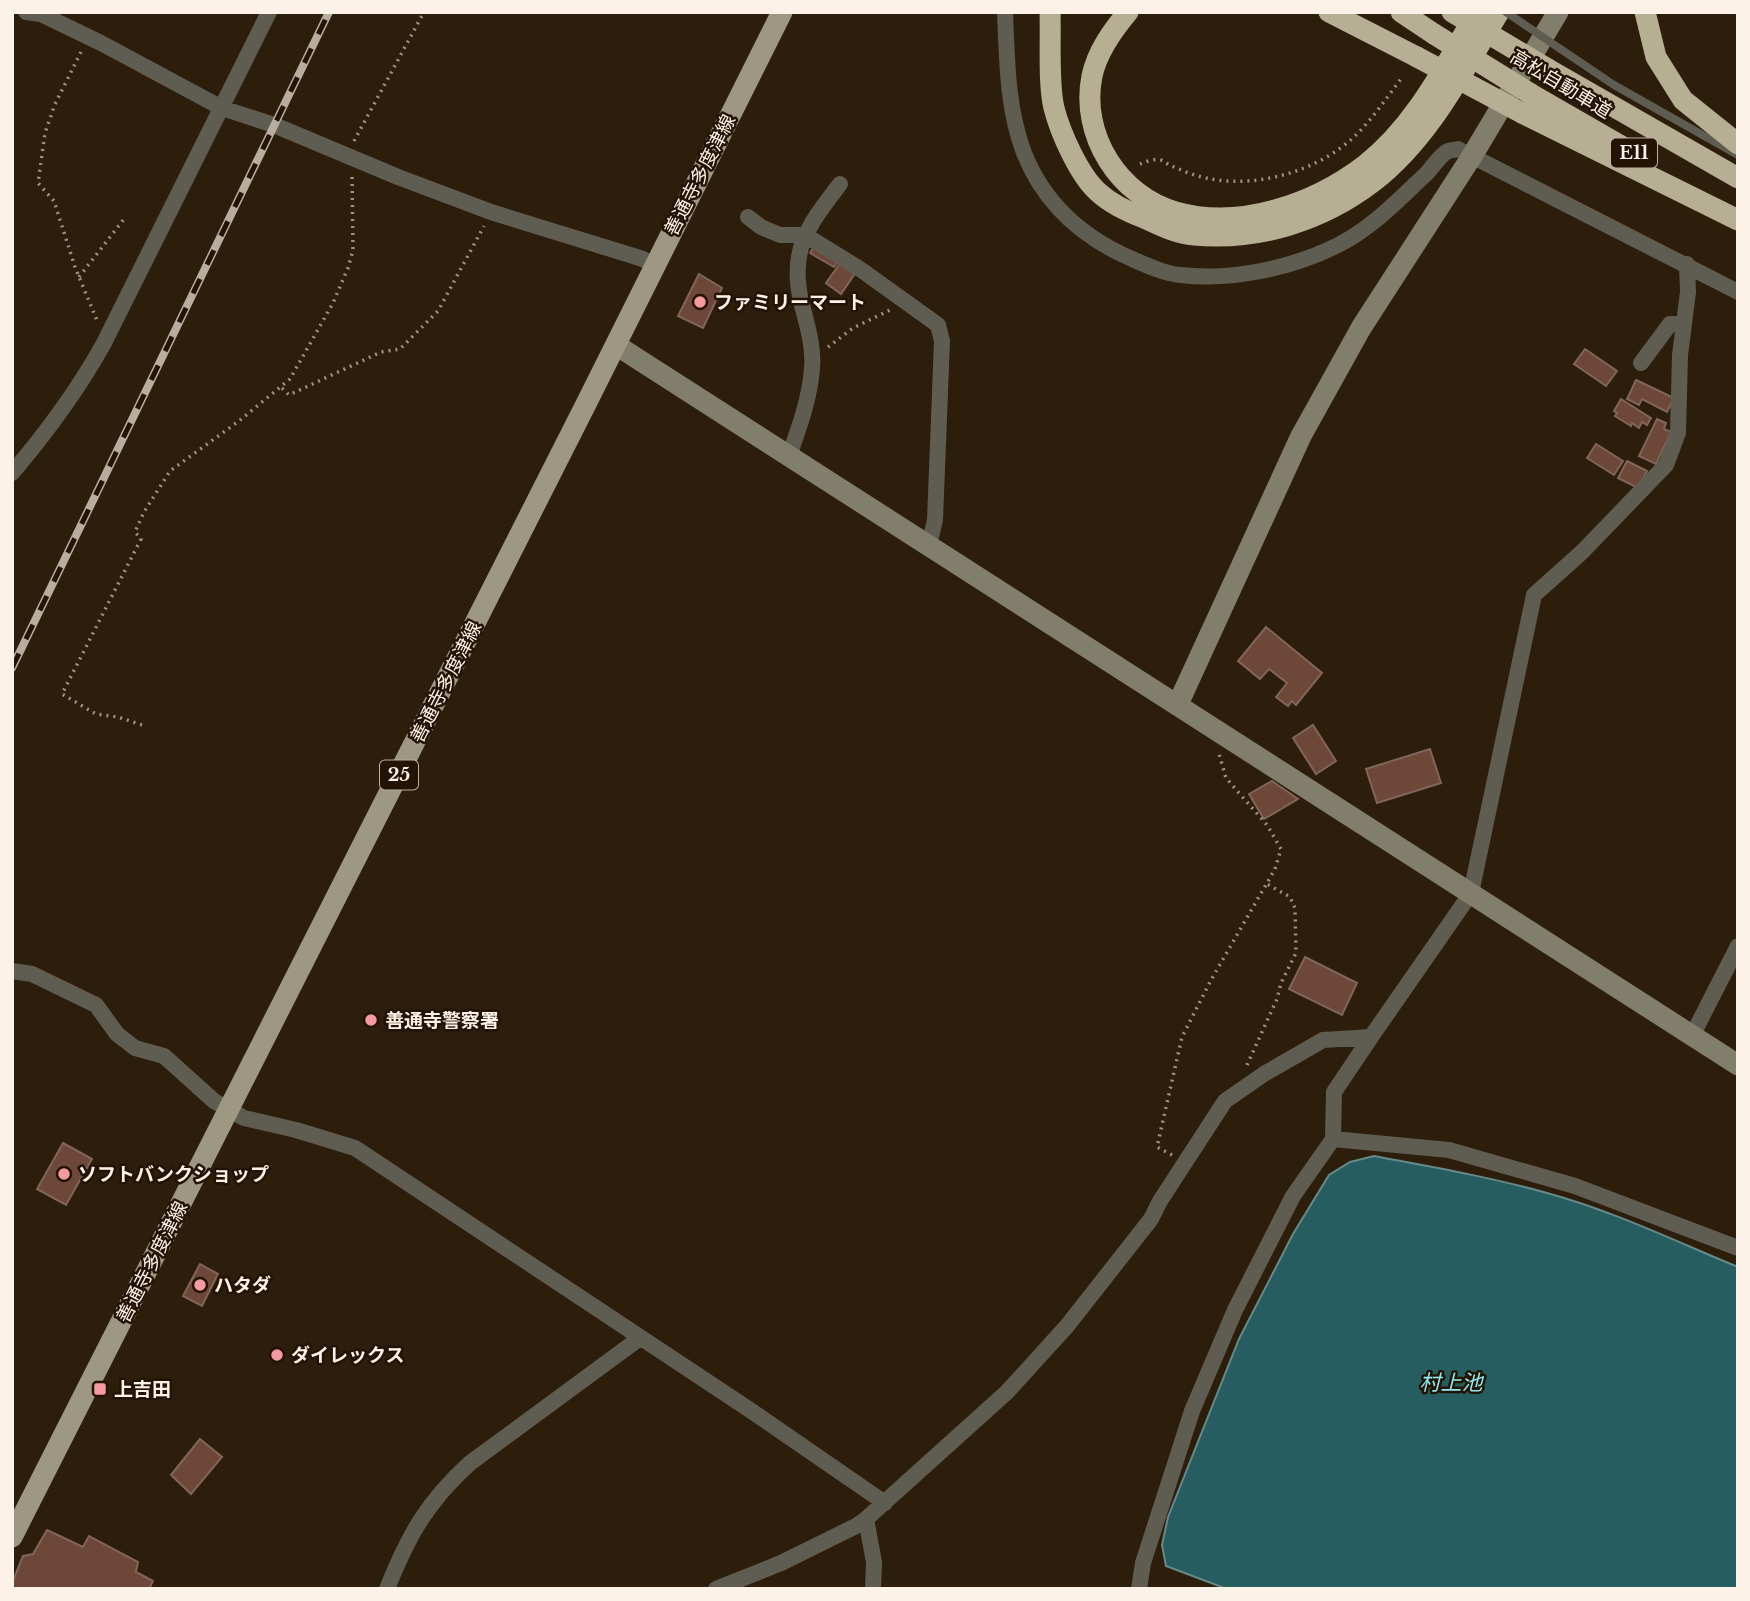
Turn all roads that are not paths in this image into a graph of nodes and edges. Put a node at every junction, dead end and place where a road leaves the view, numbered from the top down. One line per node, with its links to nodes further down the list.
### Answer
1 (26, 12): 16 (street)
2 (269, 12): 16 (street)
3 (782, 12): 27 (main road, 善通寺多度津線 / 25)
4 (1005, 12): 19 (street)
5 (1050, 12): 11 (highway)
6 (1128, 12): 10 (highway)
7 (1329, 12): 15 (highway, bridge)
8 (1401, 12): 15 (highway, 高松自動車道 / E11, bridge)
9 (1452, 12): 20 (highway, 高松自動車道 / E11, bridge)
10 (1477, 12)
11 (1499, 12)
12 (1507, 12): 18 (lane, bridge)
13 (1558, 12): 19 (street)
14 (1646, 12): 17 (highway)
15 (1526, 103): 22 (highway, 高松自動車道 / E11); 24 (highway)
16 (222, 108): 27 (street); 33 (street)
17 (1738, 144)
18 (1738, 155)
19 (1472, 156): 26 (street); 35 (street)
20 (1738, 178)
21 (840, 184): 25 (street)
22 (1738, 212)
23 (748, 217): 25 (street)
24 (1738, 220)
25 (805, 235): 32 (street); 34 (street)
26 (1686, 264): 28 (street); 29 (street)
27 (654, 266): 30 (main road, 善通寺多度津線 / 25)
28 (1738, 292)
29 (1684, 324): 31 (street); 36 (street)
30 (616, 345): 32 (street); 42 (main road, 善通寺多度津線 / 25)
31 (1642, 363)
32 (789, 456): 34 (street)
33 (12, 473)
34 (929, 545): 35 (street)
35 (1178, 705): 36 (street)
36 (1471, 893): 39 (street); 40 (street)
37 (1738, 946): 39 (street)
38 (12, 971): 42 (street)
39 (1692, 1036): 41 (street)
40 (1371, 1037): 43 (street); 46 (street)
41 (1738, 1065)
42 (230, 1109): 45 (street); 48 (main road, 善通寺多度津線 / 25)
43 (1333, 1139): 44 (street); 52 (street)
44 (1738, 1248)
45 (639, 1338): 46 (street); 49 (street)
46 (885, 1503): 47 (street)
47 (866, 1519): 50 (street); 51 (street)
48 (12, 1537)
49 (387, 1589)
50 (716, 1589)
51 (873, 1589)
52 (1139, 1589)

